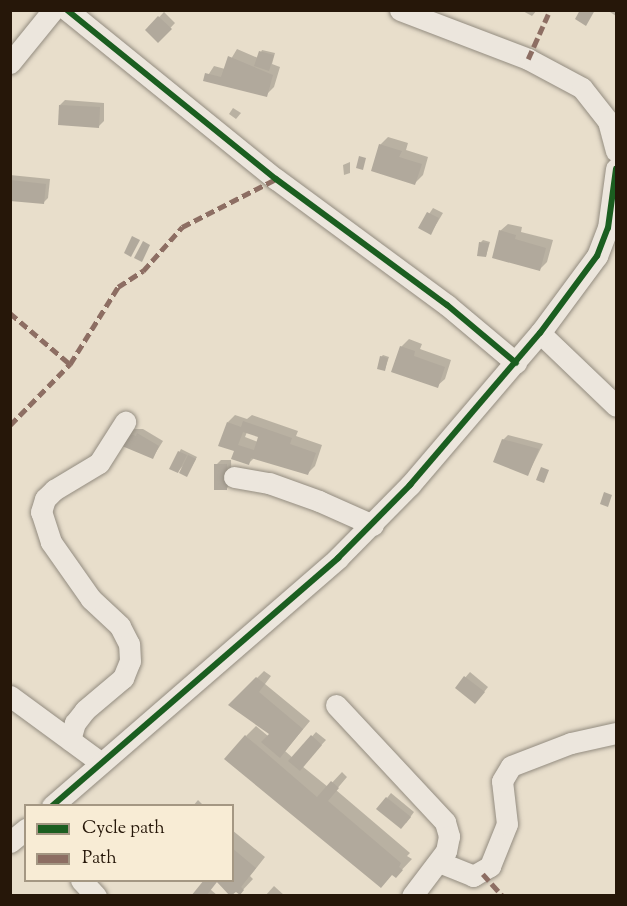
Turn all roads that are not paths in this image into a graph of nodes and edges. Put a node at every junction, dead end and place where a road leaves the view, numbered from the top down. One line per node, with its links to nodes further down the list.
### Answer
1 (53, 10): 4 (street)
2 (67, 10): 9 (street)
3 (400, 10): 5 (street)
4 (12, 59)
5 (616, 151)
6 (616, 169): 7 (street)
7 (612, 223): 8 (street)
8 (540, 333): 9 (street); 10 (street)
9 (516, 363): 13 (street)
10 (616, 406)
11 (125, 422): 17 (street)
12 (234, 477): 13 (street)
13 (373, 525): 18 (street)
14 (10, 696): 17 (street)
15 (336, 705): 22 (street)
16 (616, 734): 22 (street)
17 (70, 740): 18 (street)
18 (100, 762): 19 (street)
19 (54, 804)
20 (24, 831): 21 (street)
21 (10, 842)
22 (440, 862): 25 (street)
23 (83, 882): 24 (street)
24 (96, 896)
25 (412, 896)

